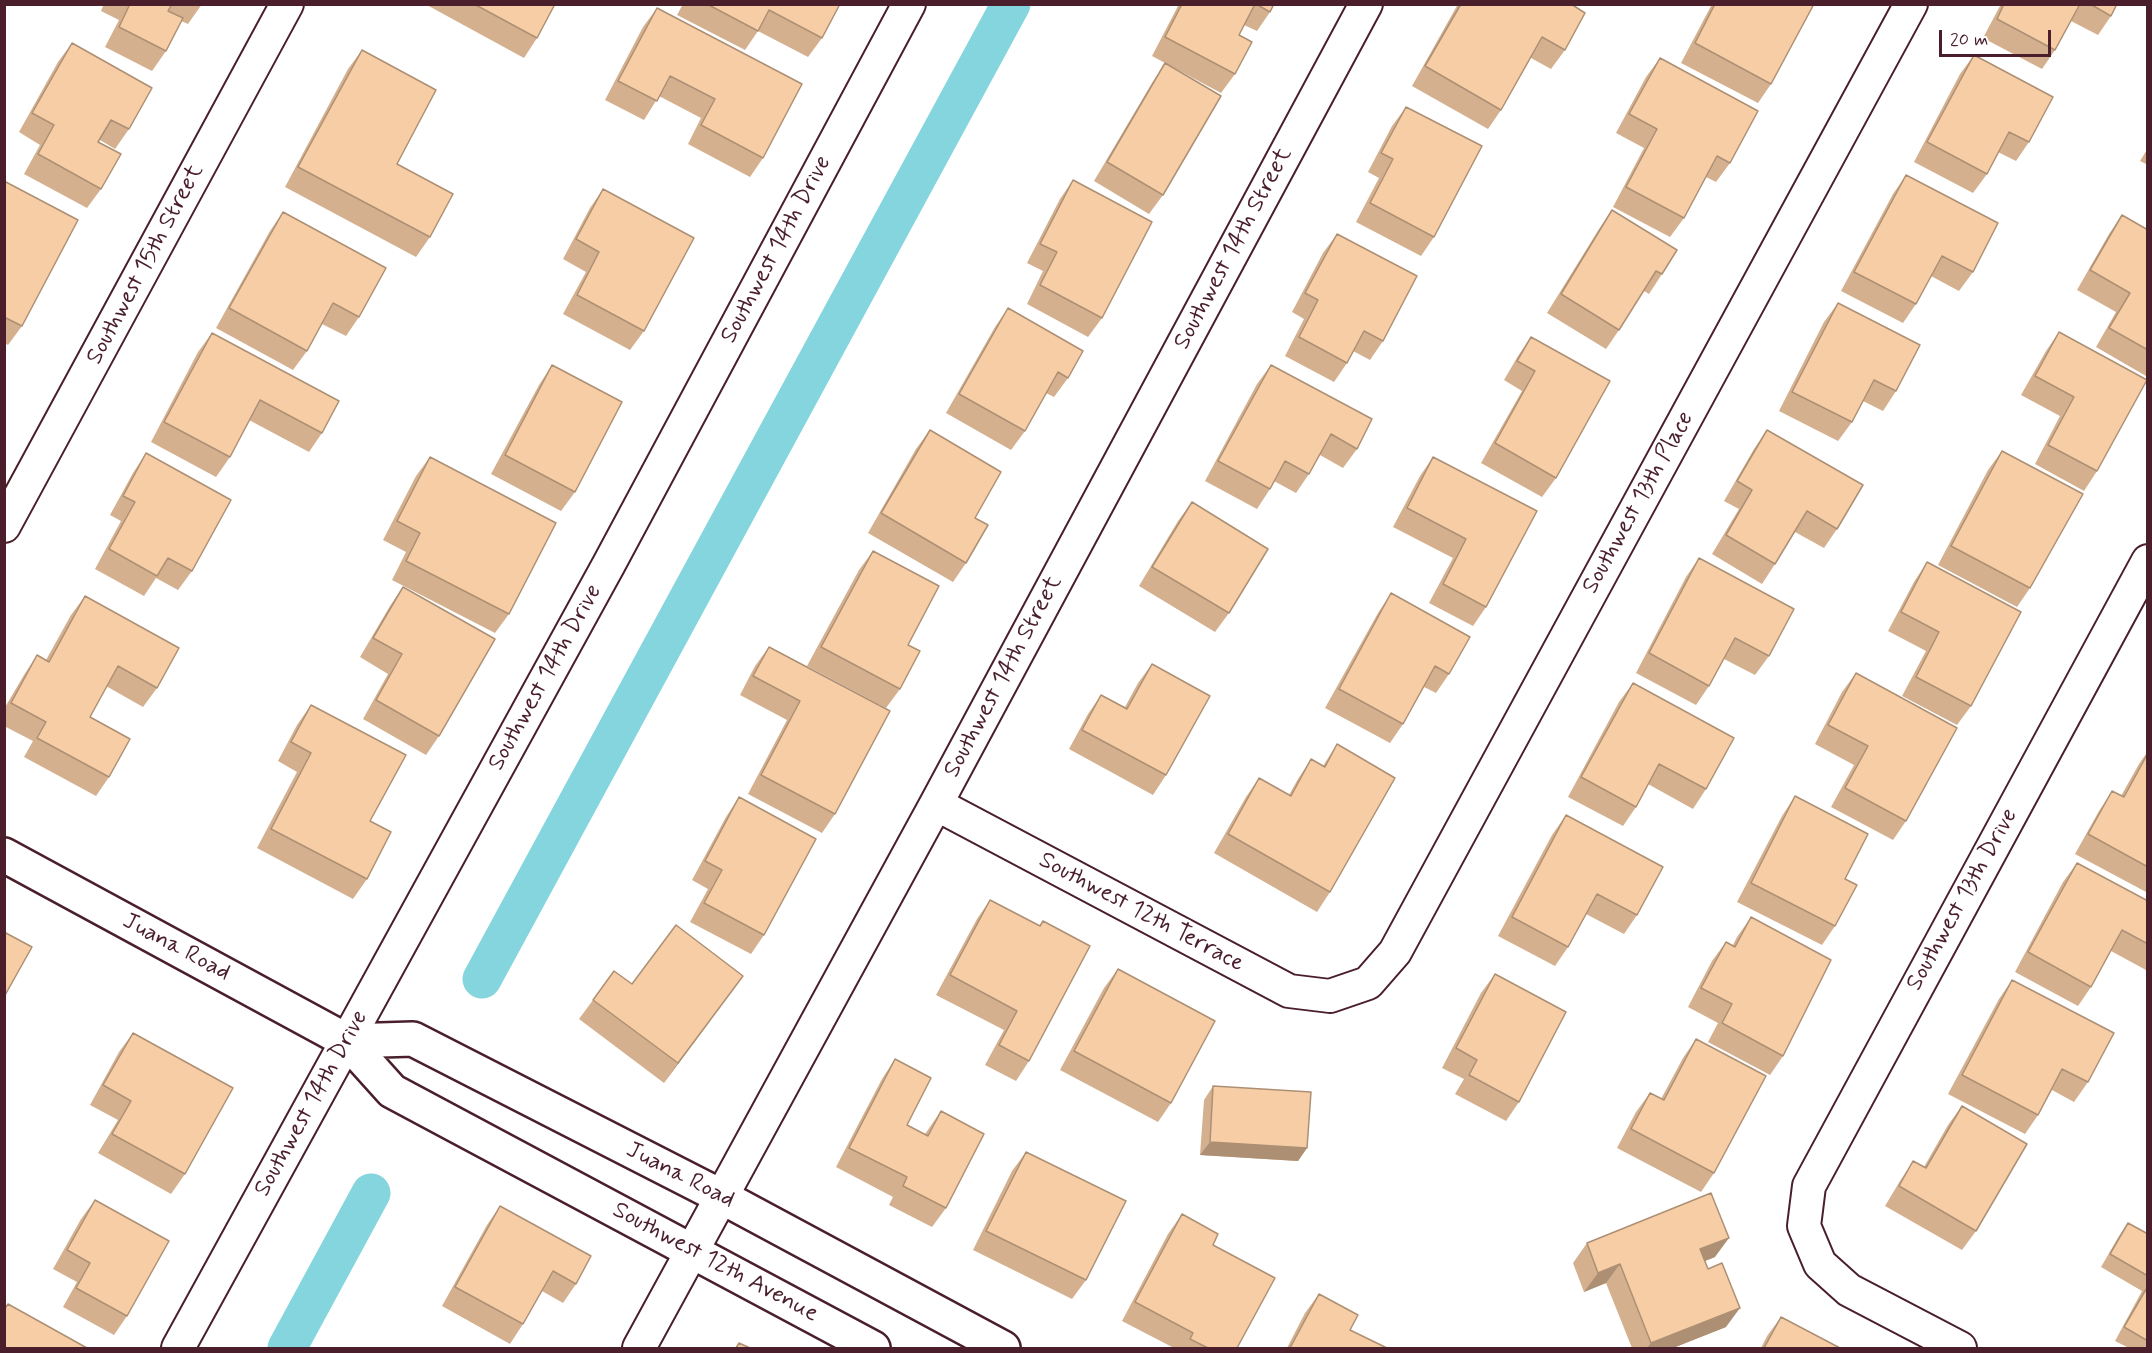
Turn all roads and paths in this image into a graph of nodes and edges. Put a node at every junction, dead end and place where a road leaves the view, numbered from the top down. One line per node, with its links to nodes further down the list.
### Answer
1 (286, 4): 5 (street, Southwest 15th Street)
2 (909, 4): 10 (street, Southwest 14th Drive)
3 (1366, 4): 7 (street, Southwest 14th Street)
4 (1911, 4): 9 (street, Southwest 13th Place)
5 (4, 526)
6 (2148, 561): 18 (street, Southwest 13th Drive)
7 (936, 804): 9 (street, Southwest 12th Terrace); 12 (street, Southwest 14th Street)
8 (4, 855): 10 (street, Juana Road)
9 (1353, 988)
10 (347, 1041): 11 (street, Juana Road); 12 (street, Juana Road); 14 (street, Southwest 14th Drive)
11 (588, 1195): 13 (street, Southwest 12th Avenue)
12 (722, 1197): 13 (street, Southwest 14th Street); 17 (street, Juana Road)
13 (692, 1252): 15 (street, Southwest 14th Street); 16 (street, Southwest 12th Avenue)
14 (178, 1348)
15 (639, 1348)
16 (873, 1348)
17 (1003, 1348)
18 (1960, 1348)

